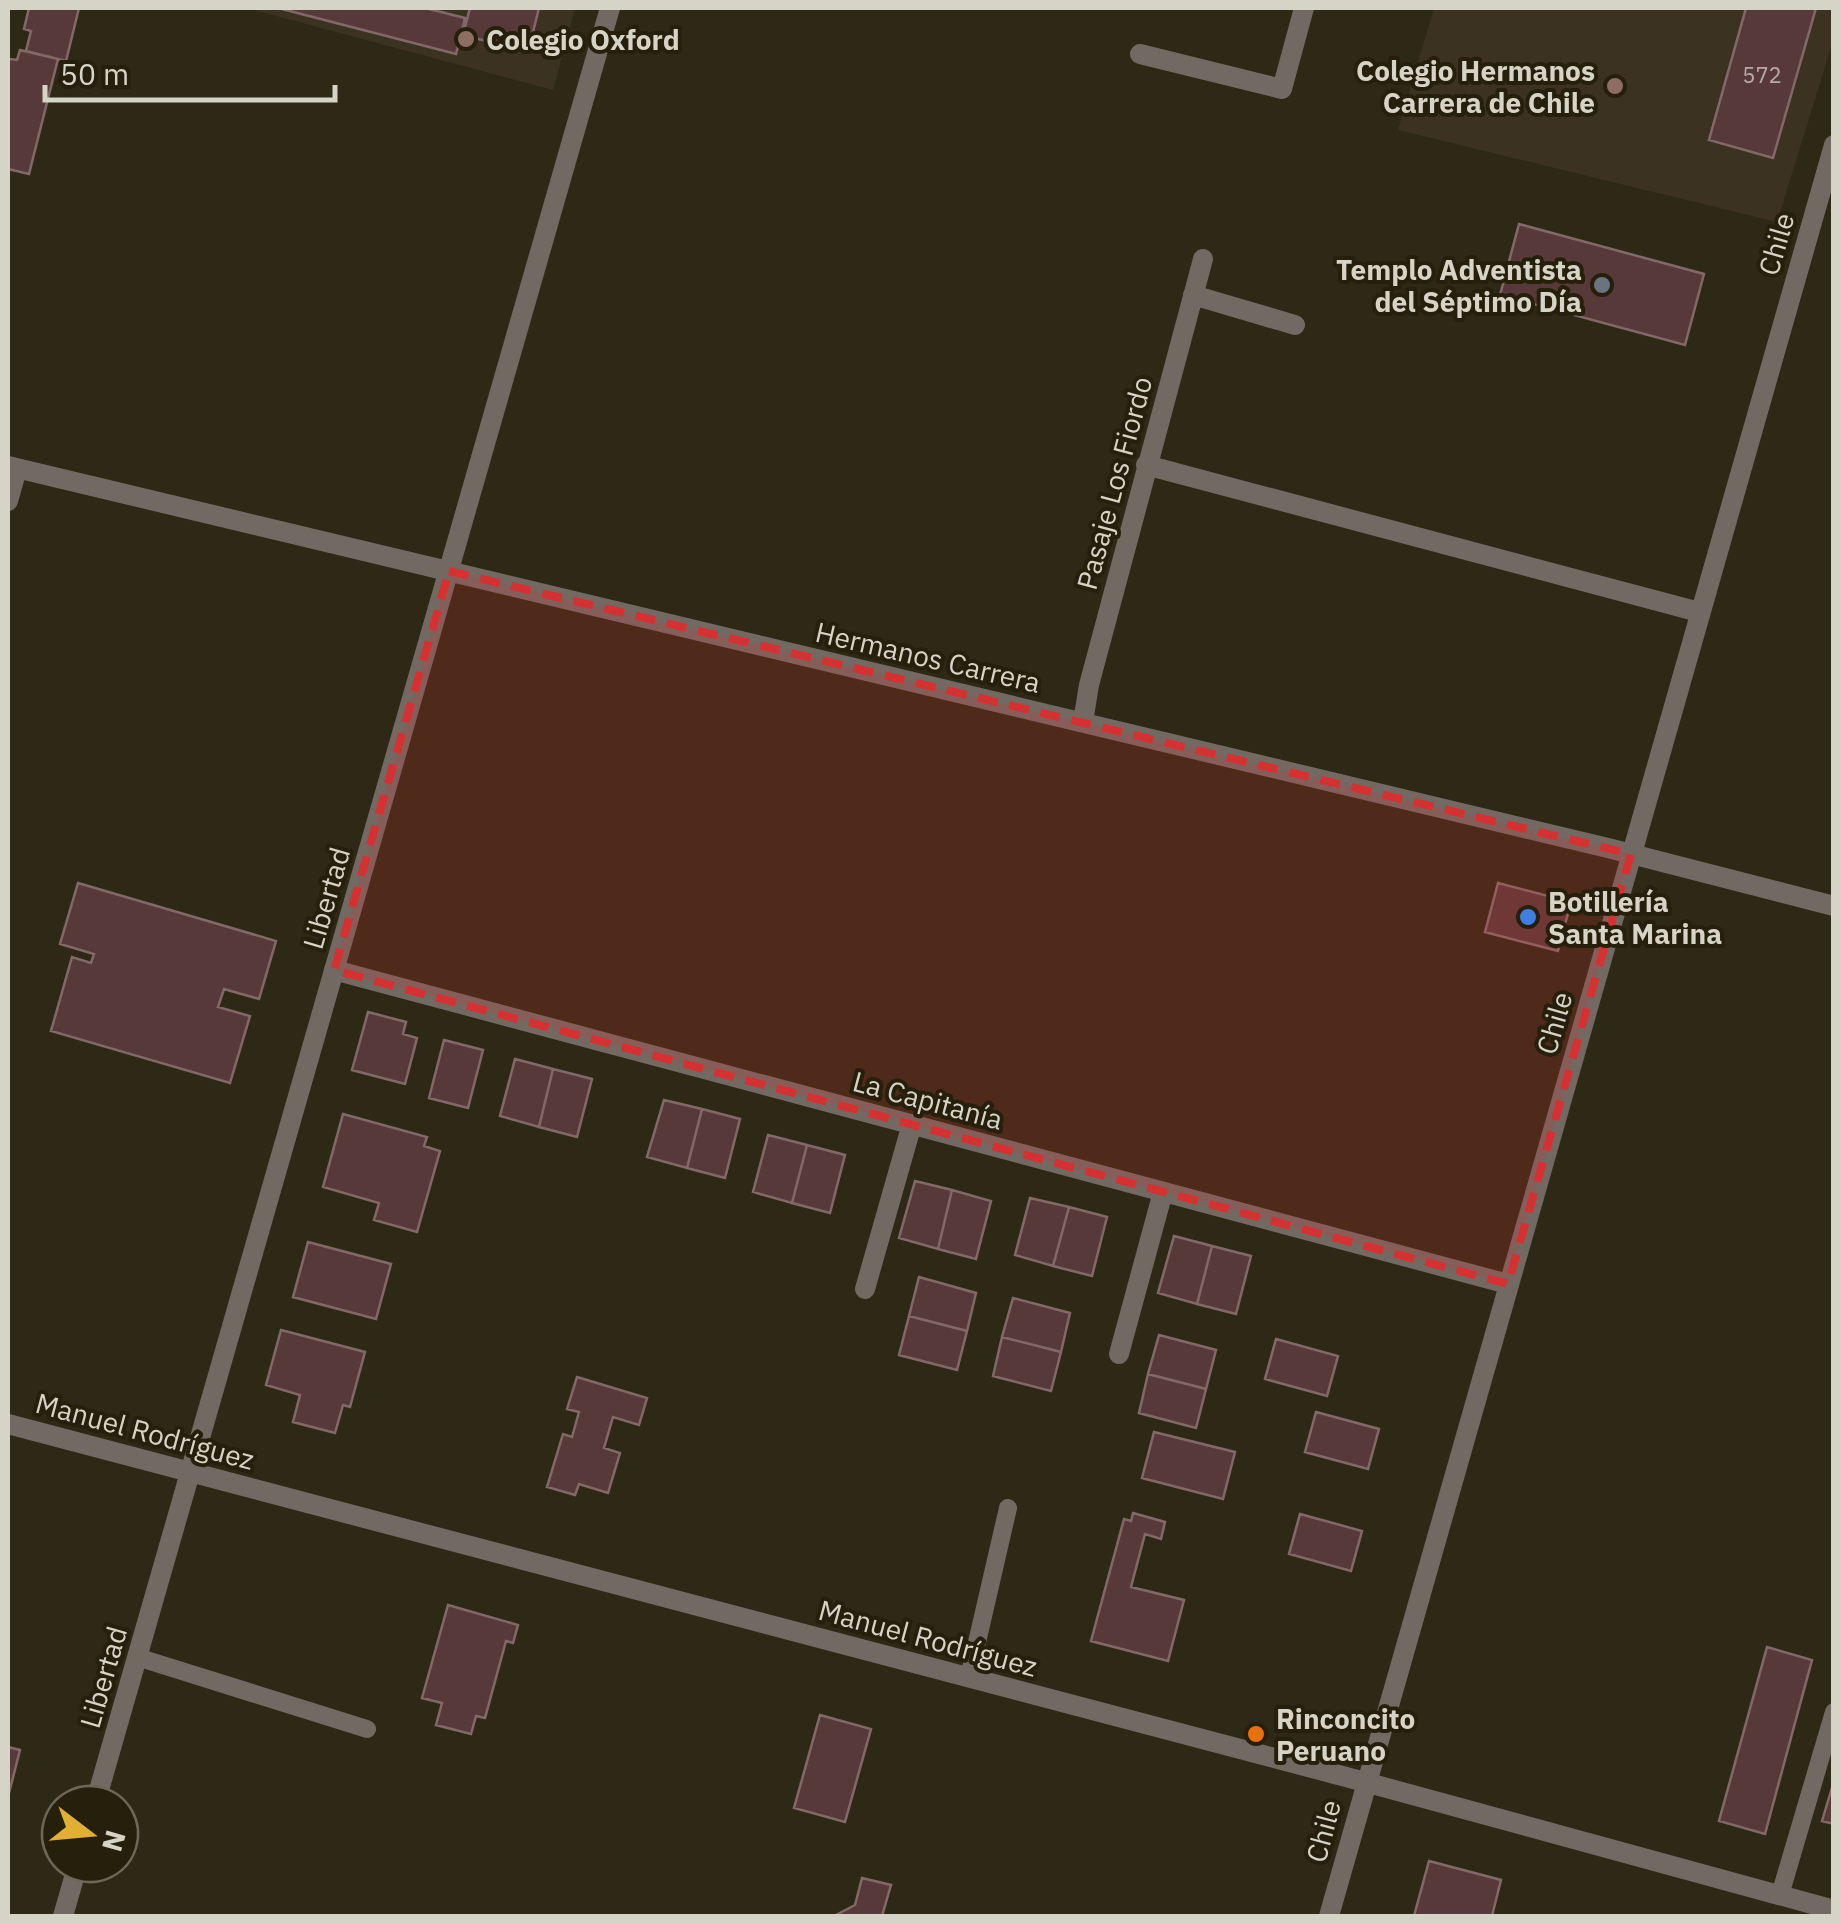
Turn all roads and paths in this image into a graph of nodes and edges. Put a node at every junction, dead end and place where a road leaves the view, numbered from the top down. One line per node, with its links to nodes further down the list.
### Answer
1 (610, 8): 11 (street, Libertad)
2 (1304, 8): 3 (street)
3 (1140, 54)
4 (1834, 145): 12 (street, Chile)
5 (1203, 258): 6 (street, Pasaje Los Fiordo)
6 (1193, 295): 7 (street); 8 (street, Pasaje Los Fiordo)
7 (1295, 325)
8 (1146, 465): 12 (street); 13 (street, Pasaje Los Fiordo)
9 (12, 467): 10 (street); 11 (street, Hermanos Carrera)
10 (8, 501)
11 (449, 571): 13 (street, Hermanos Carrera); 16 (street, Libertad)
12 (1699, 612): 14 (street, Chile)
13 (1083, 722): 14 (street, Hermanos Carrera)
14 (1632, 854): 15 (street, Hermanos Carrera); 19 (street, Chile)
15 (1834, 906)
16 (334, 970): 17 (street, La Capitanía); 23 (street, Libertad)
17 (912, 1124): 18 (street, La Capitanía); 20 (street)
18 (1163, 1192): 19 (street, La Capitanía); 21 (street)
19 (1508, 1284): 29 (street, Chile)
20 (865, 1288)
21 (1119, 1354)
22 (8, 1424): 23 (street, Manuel Rodríguez)
23 (191, 1471): 25 (street, Libertad); 26 (street, Manuel Rodríguez)
24 (1008, 1508): 26 (lane)
25 (137, 1657): 28 (lane); 30 (street, Libertad)
26 (970, 1677): 29 (street, Manuel Rodríguez)
27 (1834, 1712): 32 (lane)
28 (366, 1729)
29 (1365, 1782): 32 (street, Manuel Rodríguez); 35 (street, Chile)
30 (101, 1784)
31 (72, 1884): 34 (street)
32 (1780, 1895): 33 (street, Manuel Rodríguez)
33 (1834, 1910)
34 (63, 1916)
35 (1328, 1916)

